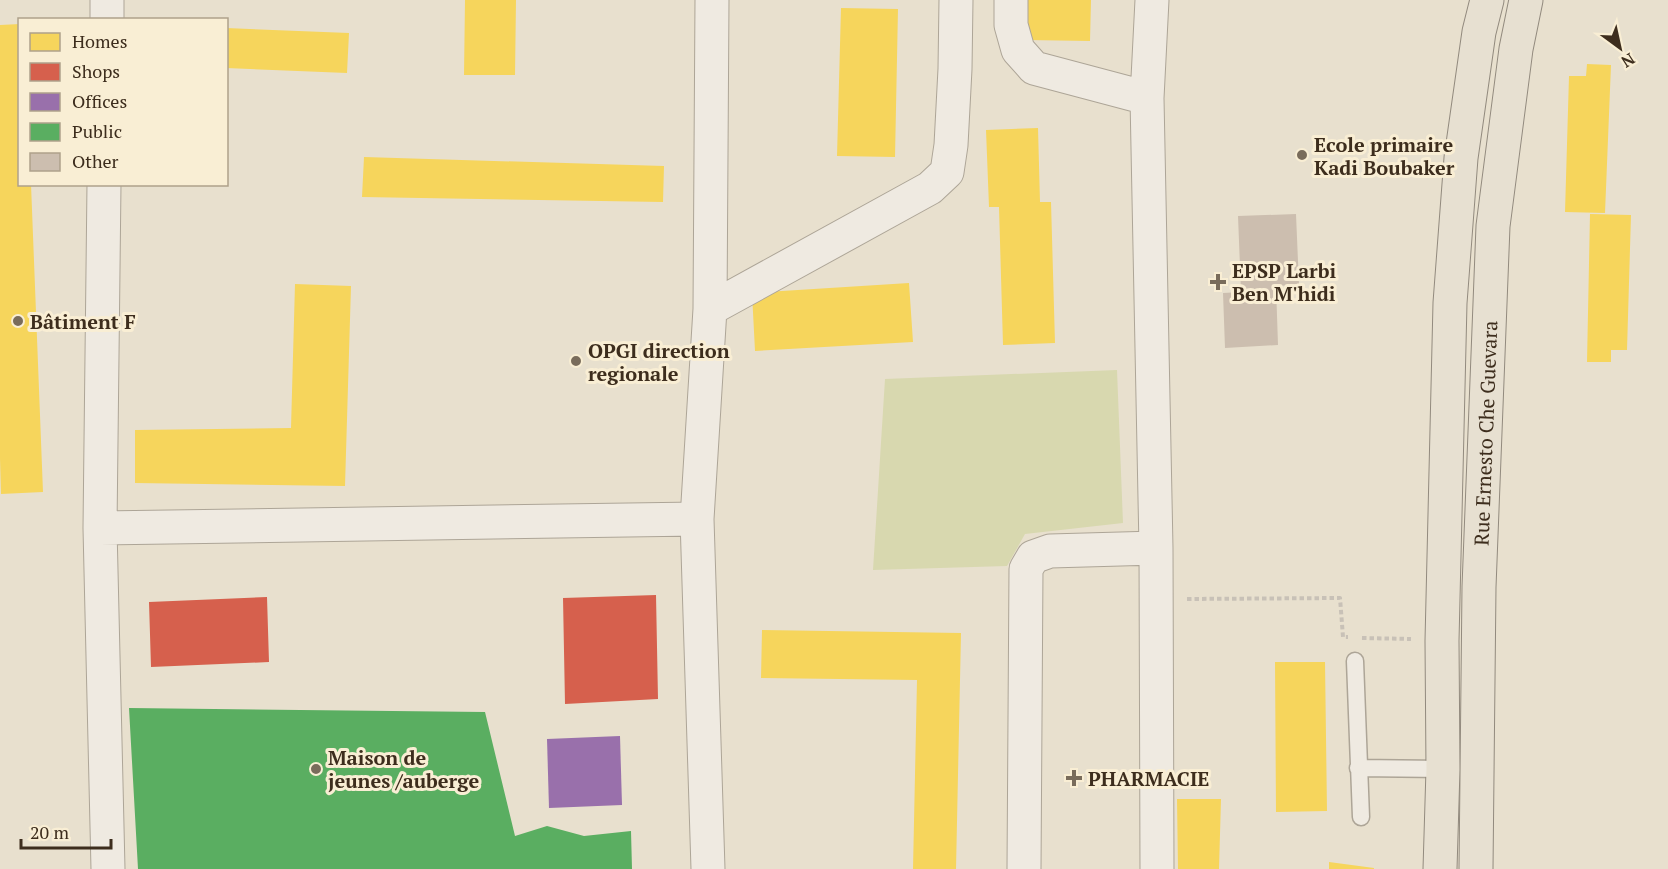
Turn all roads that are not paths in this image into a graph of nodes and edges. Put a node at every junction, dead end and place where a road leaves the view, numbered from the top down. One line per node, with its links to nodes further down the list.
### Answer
1 (107, 0): 8 (street)
2 (712, 0): 11 (street)
3 (956, 0): 11 (street)
4 (1011, 0): 9 (street)
5 (1152, 0): 9 (street)
6 (1487, 0): 17 (main road)
7 (1526, 0): 24 (main road, Rue Ernesto Che Guevara)
8 (107, 18)
9 (1147, 98): 14 (street)
10 (104, 186): 13 (street)
11 (710, 309): 12 (street)
12 (697, 519): 13 (street); 20 (street)
13 (100, 528): 19 (street)
14 (1156, 548): 21 (street); 22 (street)
15 (1355, 661): 16 (lane)
16 (1358, 768): 17 (lane); 18 (lane)
17 (1443, 769): 23 (main road)
18 (1361, 817)
19 (108, 869)
20 (708, 869)
21 (1024, 869)
22 (1157, 869)
23 (1440, 869)
24 (1476, 869)

